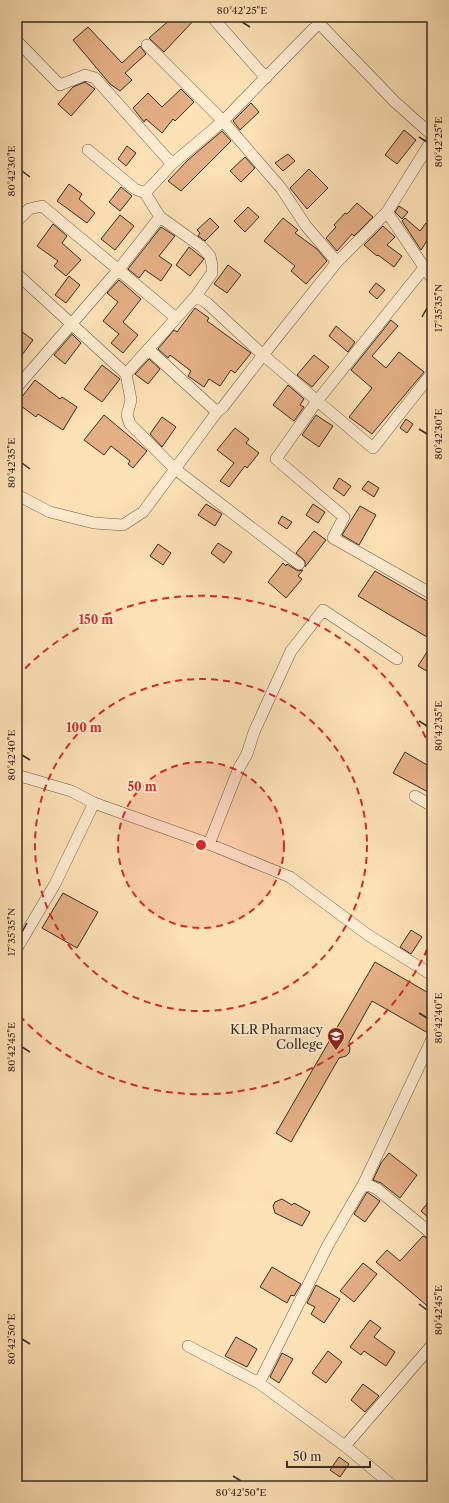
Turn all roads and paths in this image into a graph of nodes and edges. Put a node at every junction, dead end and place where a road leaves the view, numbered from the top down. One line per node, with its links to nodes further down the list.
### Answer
1 (212, 17): 5 (street)
2 (316, 20): 5 (street); 7 (street)
3 (17, 41): 10 (street)
4 (147, 45): 6 (street)
5 (266, 78): 6 (street)
6 (223, 121): 10 (street); 15 (street)
7 (432, 135)
8 (432, 140): 12 (street)
9 (88, 150): 11 (street)
10 (172, 164): 11 (street)
11 (145, 193): 13 (street)
12 (387, 212): 15 (street); 16 (street)
13 (160, 217): 17 (street); 20 (street)
14 (17, 222): 17 (street)
15 (337, 262): 24 (street)
16 (424, 268): 19 (street); 28 (street)
17 (119, 269): 21 (street); 22 (street)
18 (17, 274): 22 (street)
19 (432, 279)
20 (196, 296): 21 (street); 24 (street)
21 (175, 317): 23 (street)
22 (72, 324): 26 (street); 27 (street)
23 (148, 349): 26 (street); 29 (street)
24 (262, 355): 28 (street); 29 (street)
25 (432, 373): 28 (street)
26 (126, 374): 30 (street)
27 (17, 387)
28 (316, 401): 33 (street)
29 (217, 412): 30 (street)
30 (175, 469): 31 (street); 32 (street)
31 (17, 495)
32 (299, 564)
33 (432, 594)
34 (397, 659): 39 (street)
35 (17, 775): 37 (street)
36 (415, 796): 38 (street)
37 (94, 803): 39 (street); 40 (street)
38 (432, 806)
39 (209, 844): 41 (street)
40 (17, 948)
41 (432, 975)
42 (432, 1040): 43 (street)
43 (364, 1183): 44 (street); 47 (street)
44 (432, 1234)
45 (432, 1345): 48 (street)
46 (188, 1346): 47 (street)
47 (259, 1383): 48 (street)
48 (345, 1446): 49 (street)
49 (393, 1486)

